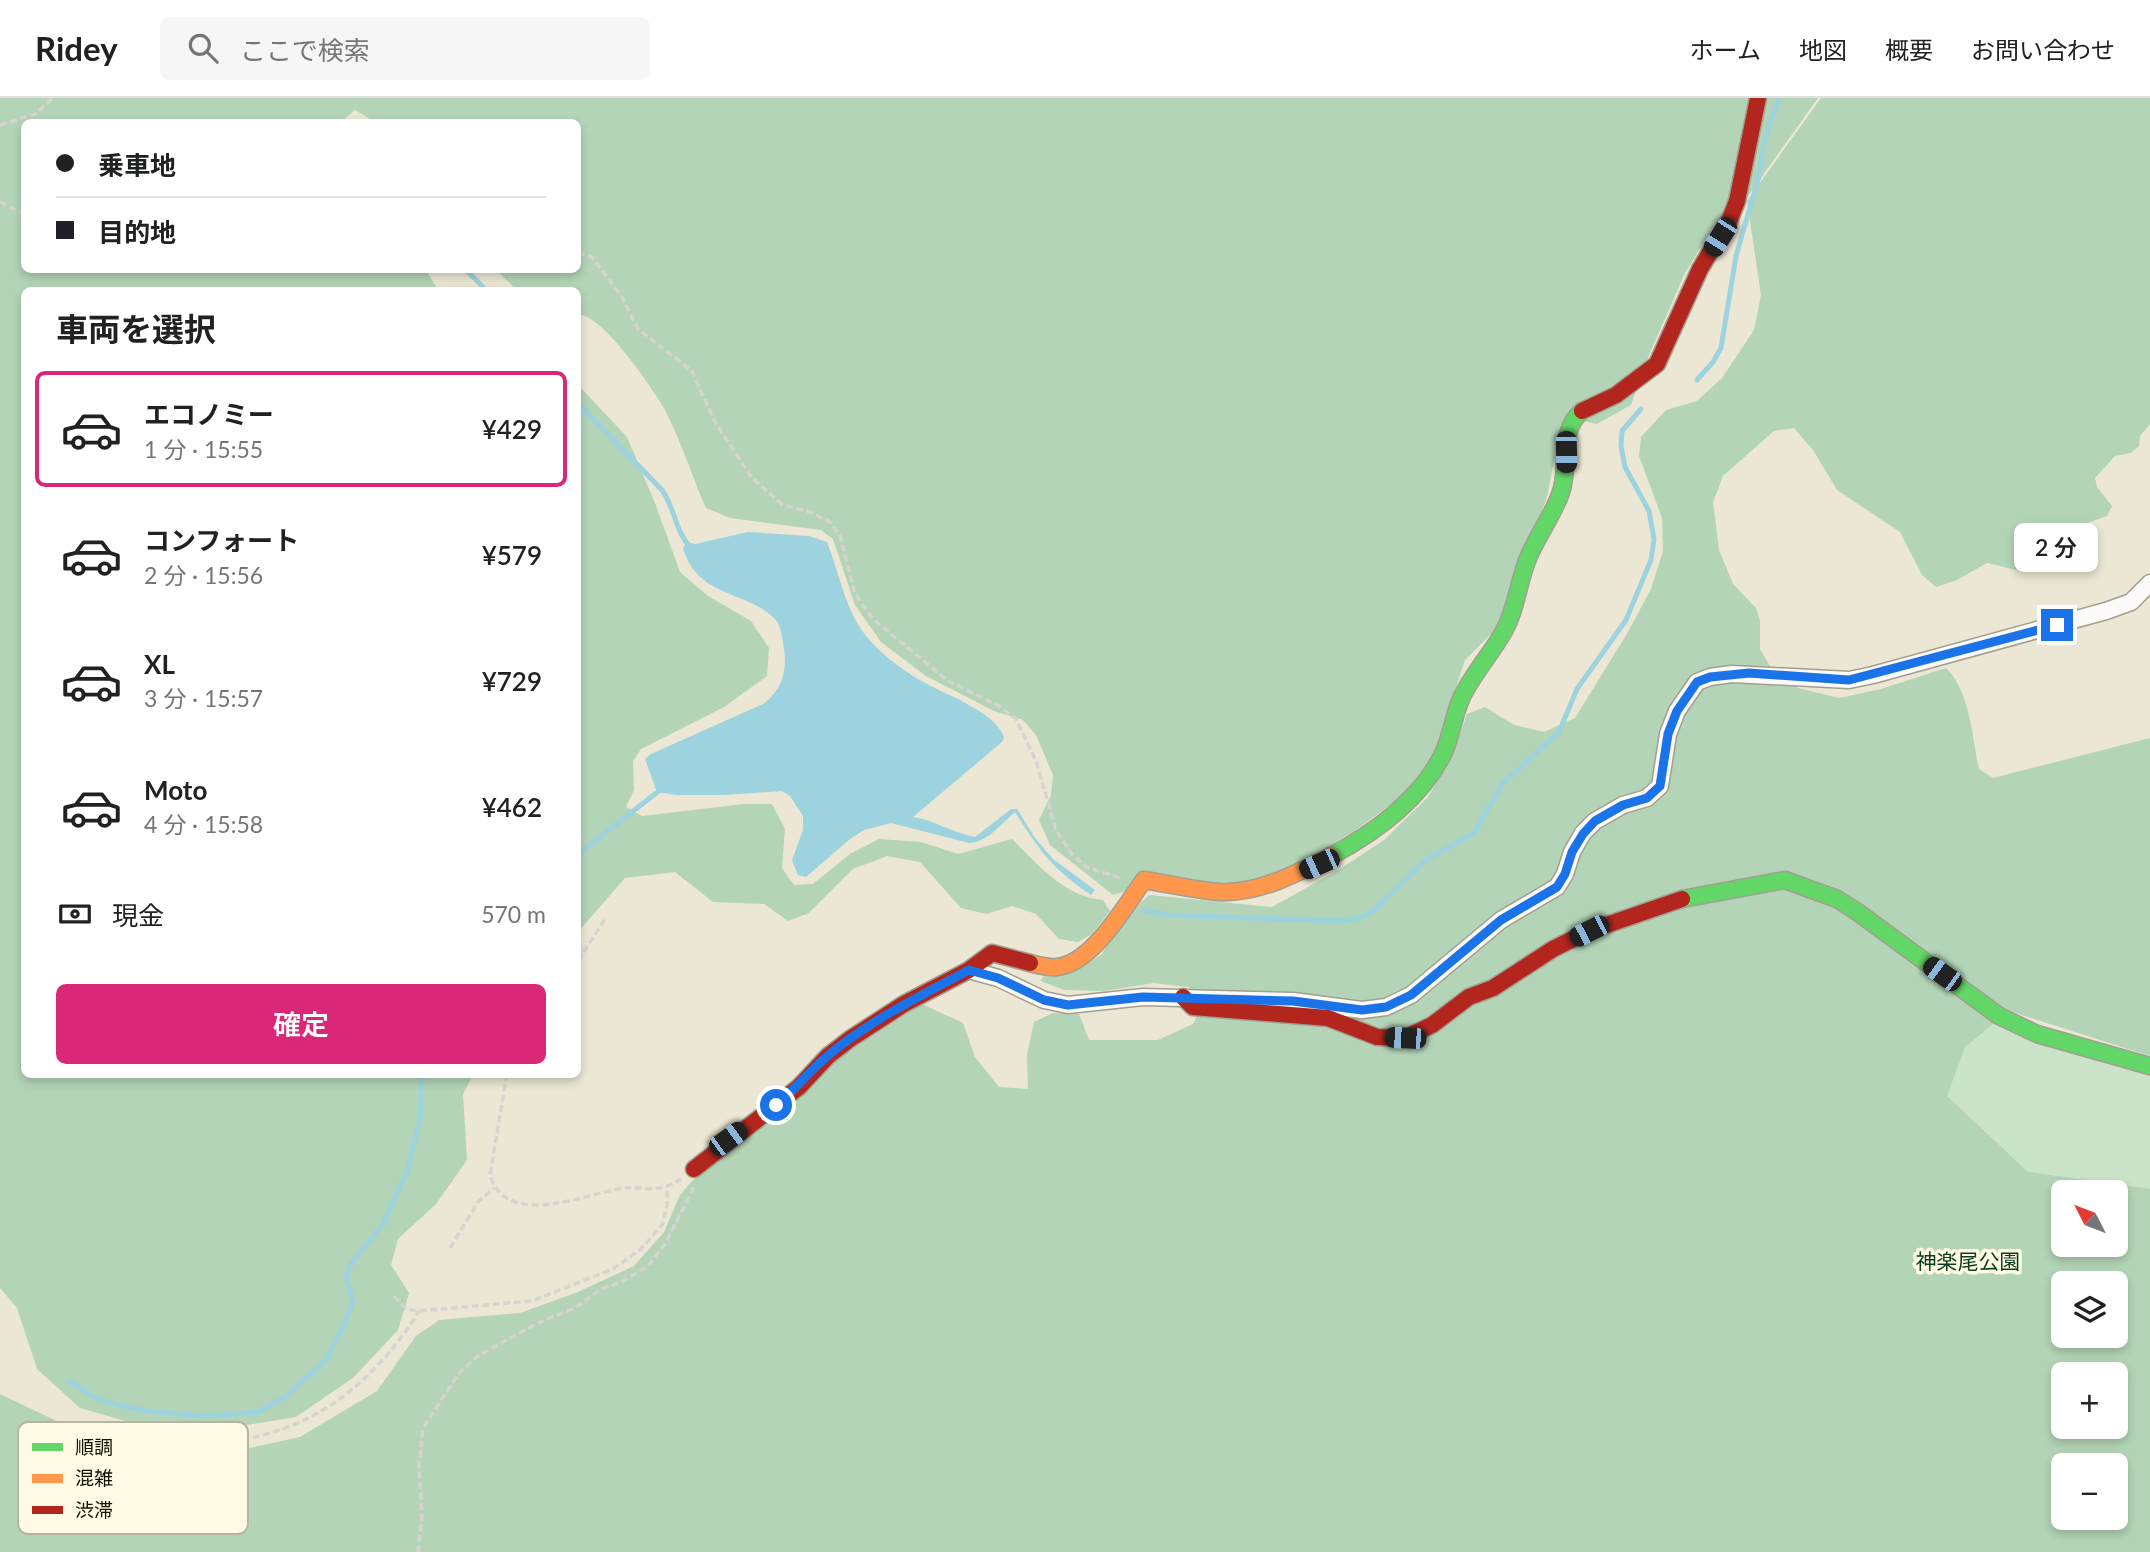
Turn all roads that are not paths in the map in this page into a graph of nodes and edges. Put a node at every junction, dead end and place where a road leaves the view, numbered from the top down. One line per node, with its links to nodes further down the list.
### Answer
1 (1758, 98): 3 (street)
2 (2150, 583): 4 (street)
3 (969, 970): 4 (street); 6 (street)
4 (1183, 997): 5 (street)
5 (2150, 1066)
6 (694, 1169)

